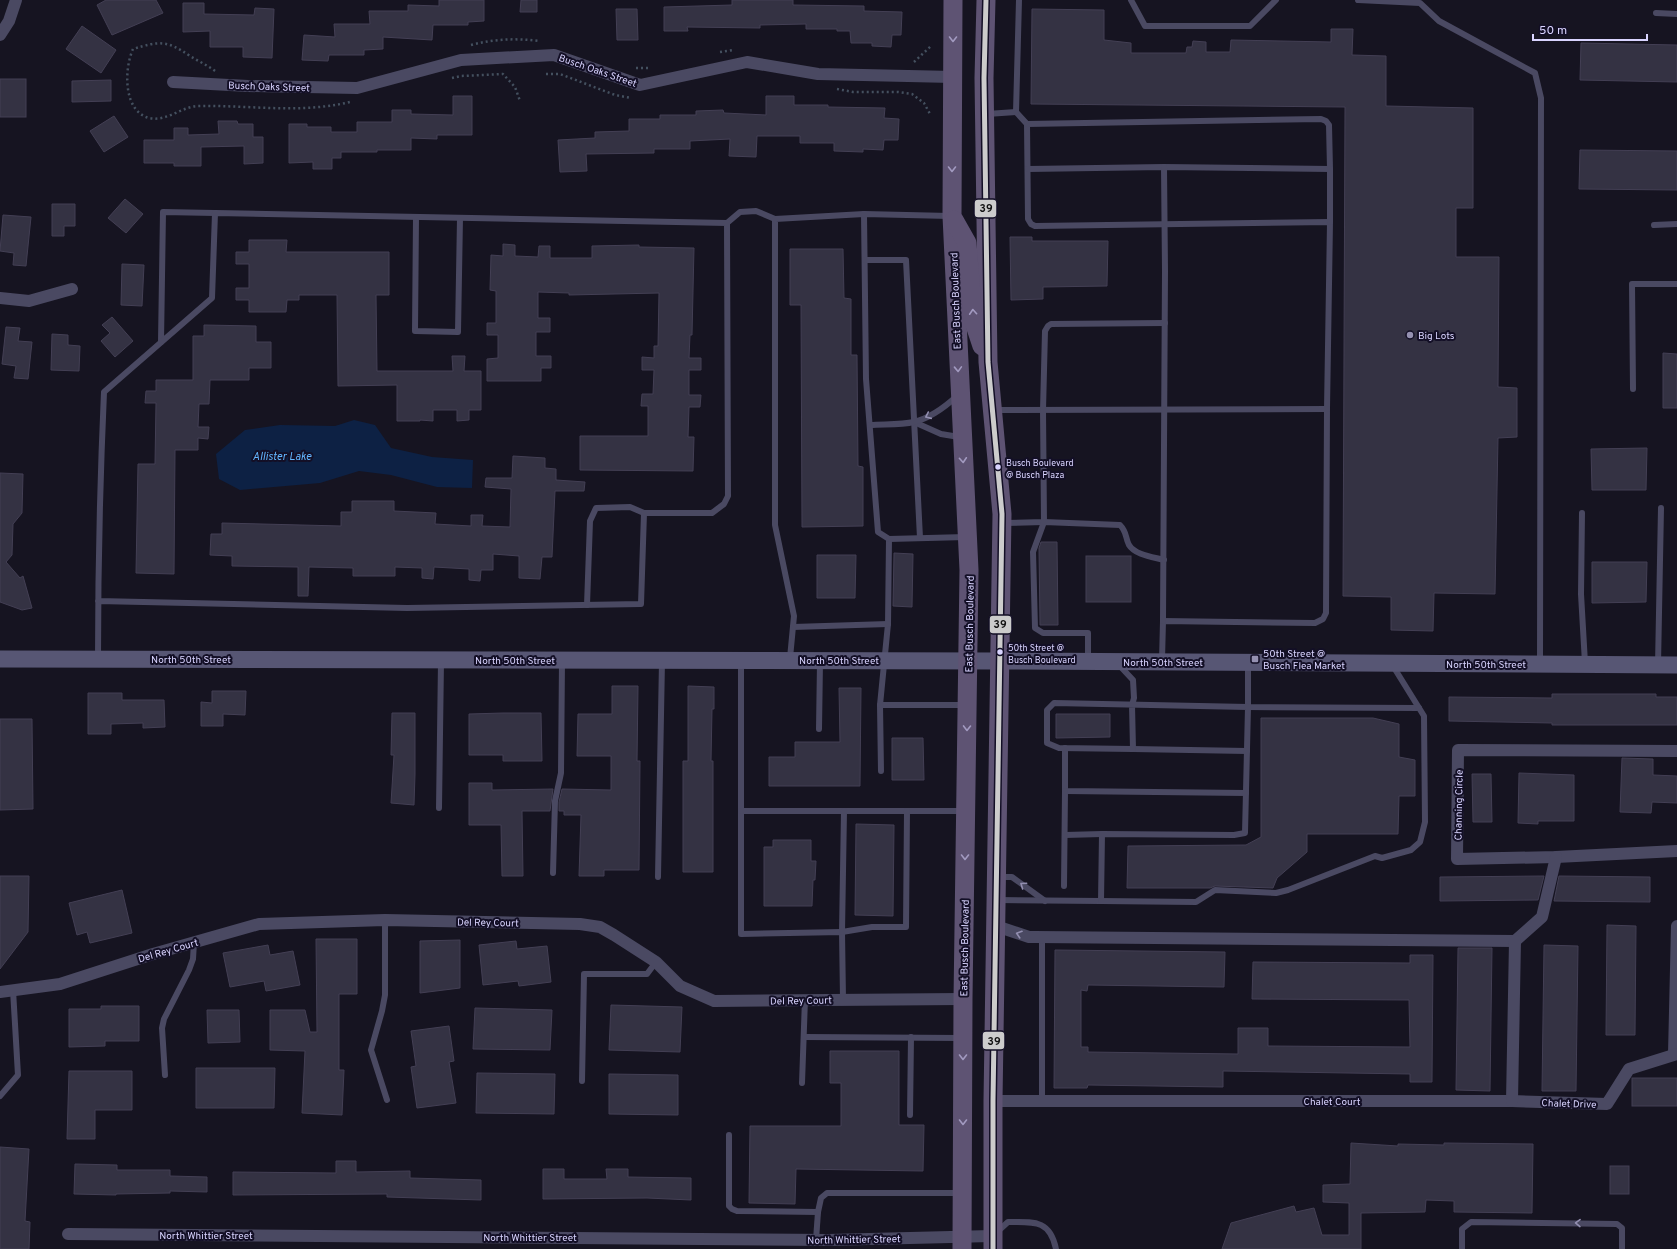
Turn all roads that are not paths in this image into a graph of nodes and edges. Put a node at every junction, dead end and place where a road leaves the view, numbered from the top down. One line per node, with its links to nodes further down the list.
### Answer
1 (16, 0): 10 (street)
2 (953, 0): 11 (main road, East Busch Boulevard, one-way to 11)
3 (986, 0): 14 (main road)
4 (1019, 0): 13 (lane)
5 (1131, 0): 6 (lane)
6 (1276, 0)
7 (1358, 0): 76 (lane)
8 (1656, 13): 9 (lane)
9 (1677, 14)
10 (0, 35)
11 (953, 77): 12 (street, Busch Oaks Street); 21 (main road, East Busch Boulevard, one-way to 21)
12 (172, 82)
13 (1016, 112): 14 (lane); 15 (lane)
14 (985, 114): 36 (main road)
15 (1027, 124): 17 (lane); 18 (lane)
16 (1164, 167): 17 (lane); 18 (lane); 27 (lane)
17 (1330, 169): 25 (lane)
18 (1028, 170): 27 (lane)
19 (215, 212): 22 (lane); 35 (lane); 35 (lane)
20 (864, 214): 21 (lane); 24 (lane); 30 (lane)
21 (952, 216): 36 (main road, one-way to 21); 38 (main road, East Busch Boulevard, one-way to 38)
22 (416, 217): 23 (lane); 23 (lane)
23 (460, 218): 26 (lane)
24 (775, 219): 26 (lane); 59 (lane)
25 (1330, 222): 27 (lane); 42 (lane)
26 (727, 223): 47 (lane)
27 (1165, 224): 34 (lane)
28 (1677, 224): 29 (lane)
29 (1654, 225)
30 (866, 260): 43 (lane); 44 (lane)
31 (1677, 284): 37 (lane)
32 (72, 289): 33 (street)
33 (0, 298)
34 (1165, 323): 40 (lane); 41 (lane)
35 (161, 342): 55 (lane)
36 (988, 362): 39 (main road)
37 (1633, 389)
38 (960, 393): 43 (lane, one-way to 43); 45 (main road, East Busch Boulevard)
39 (992, 410): 40 (lane); 50 (main road)
40 (1044, 410): 41 (lane); 49 (lane)
41 (1165, 410): 42 (lane); 54 (lane)
42 (1327, 410): 57 (lane)
43 (914, 422): 44 (lane); 45 (lane); 52 (lane)
44 (870, 425): 53 (lane)
45 (962, 438): 51 (main road, East Busch Boulevard, one-way to 51)
46 (1661, 508): 78 (lane)
47 (644, 513): 56 (lane); 56 (lane)
48 (1582, 513): 77 (lane)
49 (1044, 522): 50 (lane); 54 (lane); 71 (lane)
50 (1002, 523): 70 (main road)
51 (968, 537): 52 (lane); 69 (main road, East Busch Boulevard)
52 (920, 538): 53 (lane)
53 (889, 539): 58 (lane)
54 (1164, 560): 57 (lane)
55 (98, 601): 56 (lane); 61 (lane)
56 (587, 605)
57 (1163, 621): 73 (lane)
58 (888, 624): 59 (lane); 68 (lane)
59 (793, 627): 66 (lane)
60 (0, 659): 61 (street, North 50th Street)
61 (98, 659): 62 (street, North 50th Street)
62 (441, 660): 63 (street, North 50th Street); 93 (lane)
63 (562, 660): 64 (street, North 50th Street); 102 (lane)
64 (662, 660): 65 (street, North 50th Street); 103 (lane)
65 (741, 660): 66 (street, North 50th Street); 94 (lane)
66 (790, 660): 67 (street, North 50th Street)
67 (820, 660): 68 (street, North 50th Street); 85 (lane)
68 (883, 660): 69 (street, North 50th Street); 80 (lane)
69 (968, 660): 70 (street, North 50th Street); 81 (main road, East Busch Boulevard)
70 (1000, 660): 71 (street, North 50th Street); 104 (main road)
71 (1088, 661): 72 (street, North 50th Street)
72 (1116, 661): 73 (street, North 50th Street); 82 (lane)
73 (1162, 662): 74 (street, North 50th Street)
74 (1248, 662): 75 (street, North 50th Street); 83 (lane)
75 (1391, 663): 76 (street, North 50th Street); 84 (lane)
76 (1540, 664): 77 (street, North 50th Street)
77 (1585, 664): 78 (street, North 50th Street)
78 (1658, 665): 79 (street, North 50th Street)
79 (1677, 665)
80 (880, 705): 81 (lane); 90 (lane)
81 (967, 705): 97 (main road, East Busch Boulevard, one-way to 97)
82 (1132, 705): 83 (lane); 86 (lane); 87 (lane)
83 (1248, 707): 84 (lane); 88 (lane)
84 (1419, 708): 108 (lane)
85 (820, 729)
86 (1065, 748): 87 (lane); 91 (lane)
87 (1133, 749): 88 (lane)
88 (1247, 751): 92 (lane)
89 (1677, 752): 101 (street, Channing Circle)
90 (881, 771)
91 (1066, 791): 92 (lane); 99 (lane)
92 (1246, 793): 98 (lane)
93 (439, 808)
94 (741, 811): 95 (lane); 112 (lane)
95 (844, 811): 96 (lane); 112 (lane)
96 (907, 811): 97 (lane); 112 (lane)
97 (966, 811): 120 (main road, East Busch Boulevard, one-way to 120)
98 (1102, 834): 99 (lane); 108 (lane)
99 (1065, 835): 105 (lane)
100 (1677, 851): 101 (street, Channing Circle)
101 (1556, 857): 114 (street)
102 (553, 873)
103 (658, 877)
104 (997, 877): 106 (main road); 107 (lane, one-way to 104)
105 (1064, 886)
106 (996, 900): 107 (lane); 110 (main road)
107 (1046, 901): 108 (lane)
108 (1101, 901)
109 (385, 920): 115 (street, Del Rey Court); 116 (street, Del Rey Court); 130 (lane)
110 (996, 926): 113 (street, one-way to 110); 131 (main road)
111 (1677, 926): 125 (street)
112 (842, 932): 119 (lane)
113 (1042, 937): 114 (street); 132 (lane)
114 (1516, 941): 133 (street)
115 (194, 942): 117 (street, Del Rey Court); 126 (lane)
116 (656, 962): 121 (street, Del Rey Court); 127 (lane)
117 (14, 990): 118 (street, Del Rey Court); 129 (lane)
118 (0, 992)
119 (844, 999): 120 (street, Del Rey Court); 121 (street, Del Rey Court)
120 (963, 999): 124 (main road, East Busch Boulevard)
121 (804, 1000): 122 (lane)
122 (804, 1037): 123 (lane); 128 (lane)
123 (911, 1037): 124 (lane); 134 (lane)
124 (963, 1038): 136 (main road, East Busch Boulevard, one-way to 136)
125 (1676, 1054): 133 (street, Chalet Drive)
126 (165, 1075)
127 (582, 1081)
128 (802, 1083)
129 (0, 1096)
130 (387, 1100)
131 (993, 1101): 132 (street, Chalet Court); 141 (main road)
132 (1042, 1101): 133 (street, Chalet Court)
133 (1512, 1101)
134 (910, 1115)
135 (729, 1135): 137 (lane)
136 (962, 1193): 137 (lane); 140 (main road, East Busch Boulevard)
137 (818, 1212): 139 (lane)
138 (68, 1234): 139 (street, North Whittier Street)
139 (824, 1243): 140 (street, North Whittier Street)
140 (962, 1243): 141 (street, North Whittier Street)
141 (995, 1243): 142 (lane)
142 (1056, 1249)
143 (1462, 1249): 144 (lane, one-way to 143)
144 (1622, 1249)

